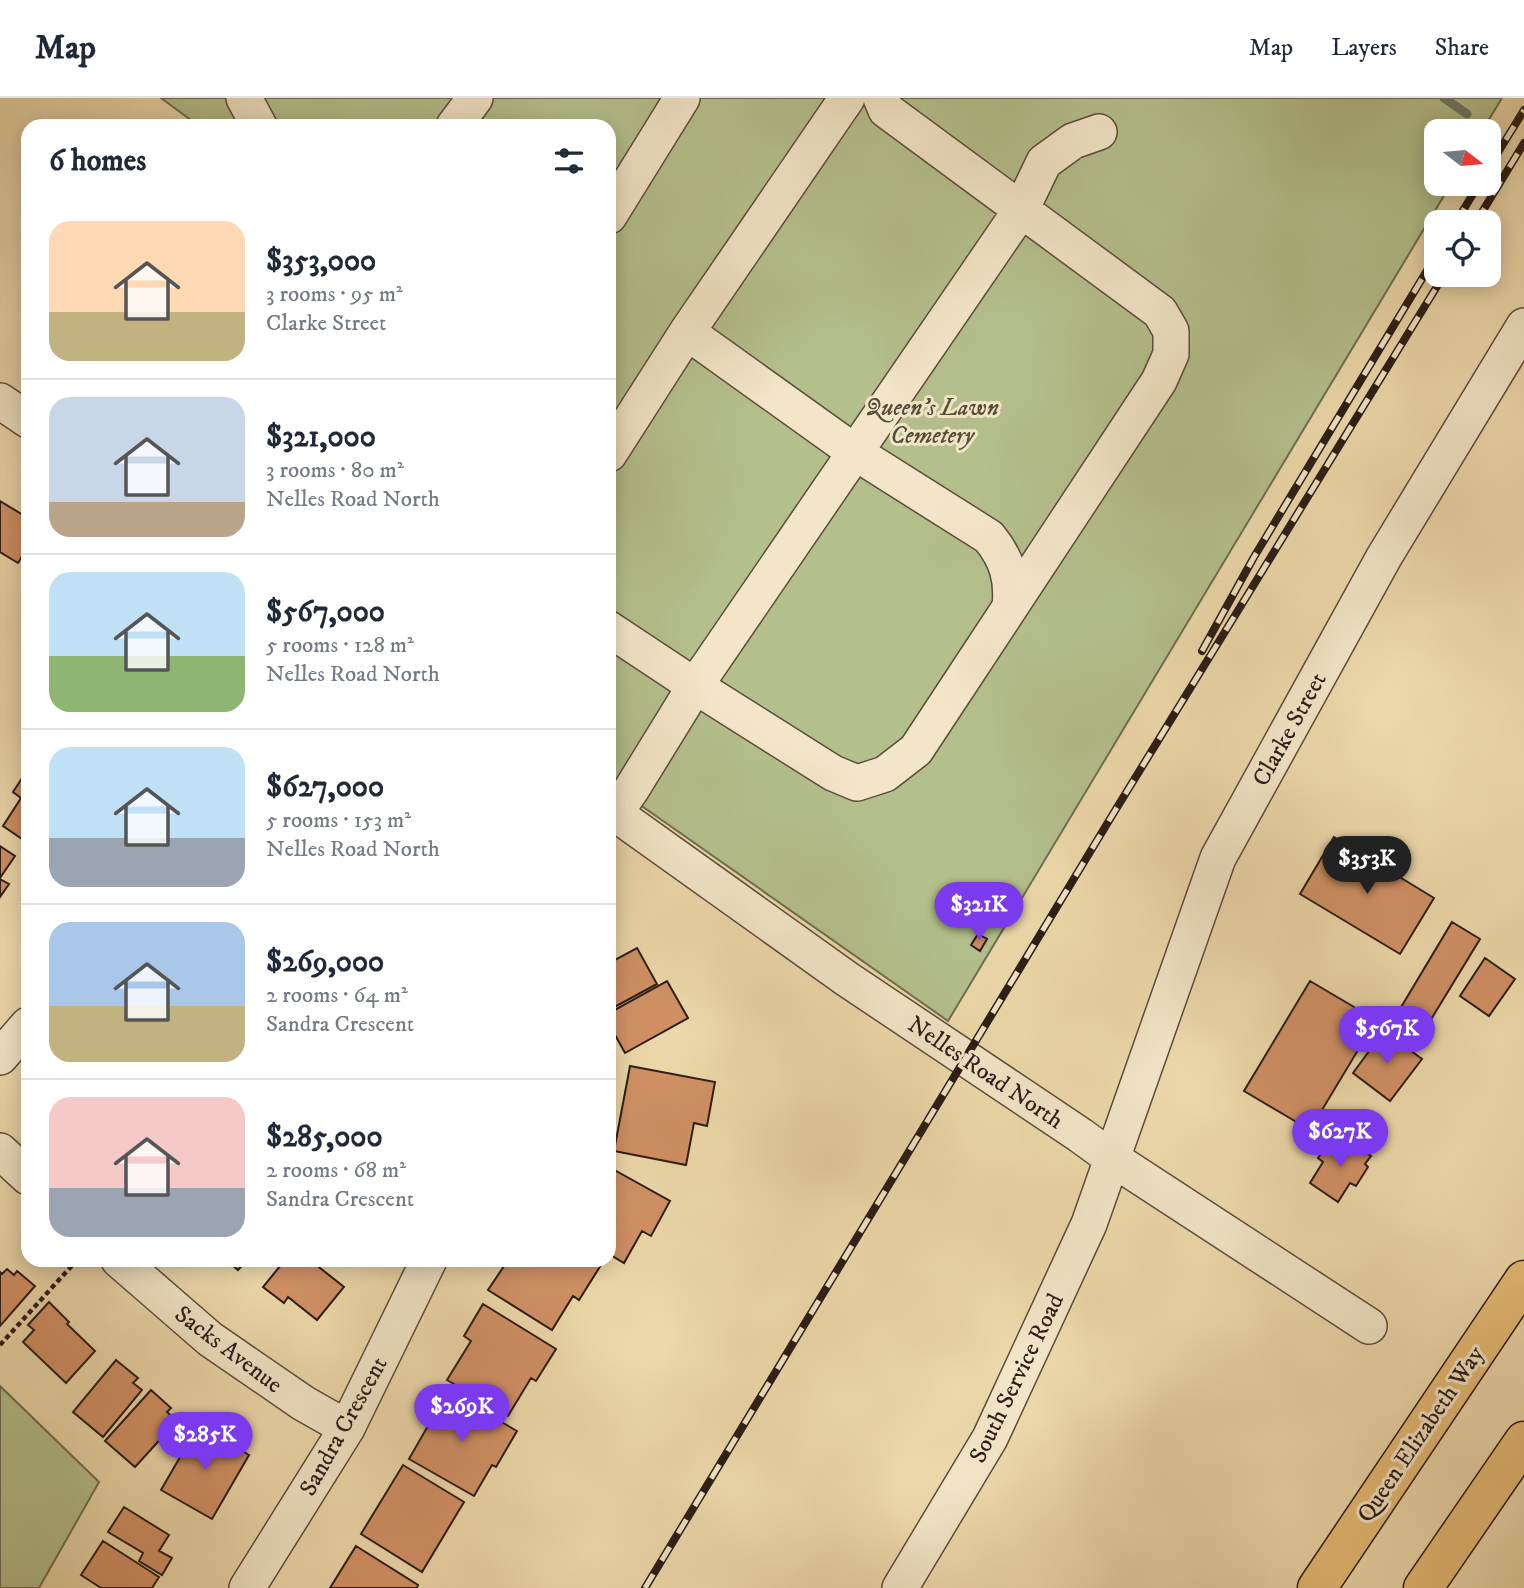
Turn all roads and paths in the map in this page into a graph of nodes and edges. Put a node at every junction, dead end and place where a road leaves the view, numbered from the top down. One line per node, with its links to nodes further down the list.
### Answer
1 (244, 98): 6 (street)
2 (475, 98): 7 (street)
3 (682, 98): 9 (street)
4 (883, 104): 5 (street); 10 (street)
5 (841, 107): 12 (street)
6 (255, 119)
7 (459, 119)
8 (1099, 132): 10 (street)
9 (616, 205)
10 (1021, 210): 16 (street); 17 (street)
11 (1524, 326): 27 (street, Clarke Street)
12 (687, 332): 15 (street); 16 (street)
13 (0, 401): 14 (street)
14 (21, 415)
15 (616, 443)
16 (856, 453): 18 (street); 21 (street)
17 (1060, 531): 18 (street); 19 (street)
18 (989, 537): 19 (street)
19 (1010, 607): 21 (street)
20 (616, 634): 21 (street)
21 (695, 687): 22 (street)
22 (616, 807)
23 (616, 814): 27 (street, Nelles Road North)
24 (21, 1033): 25 (street)
25 (0, 1057)
26 (0, 1151): 28 (street)
27 (1113, 1159): 33 (street, Nelles Road North); 38 (street, South Service Road)
28 (21, 1170)
29 (70, 1267): 34 (path)
30 (127, 1267): 35 (street, Sacks Avenue)
31 (426, 1267): 35 (street, Sandra Crescent)
32 (1524, 1280): 39 (highway, Queen Elizabeth Way)
33 (1369, 1326)
34 (0, 1345)
35 (347, 1428): 37 (street, Sandra Crescent)
36 (1524, 1441): 40 (highway)
37 (247, 1588)
38 (901, 1588)
39 (1317, 1588)
40 (1423, 1588)

